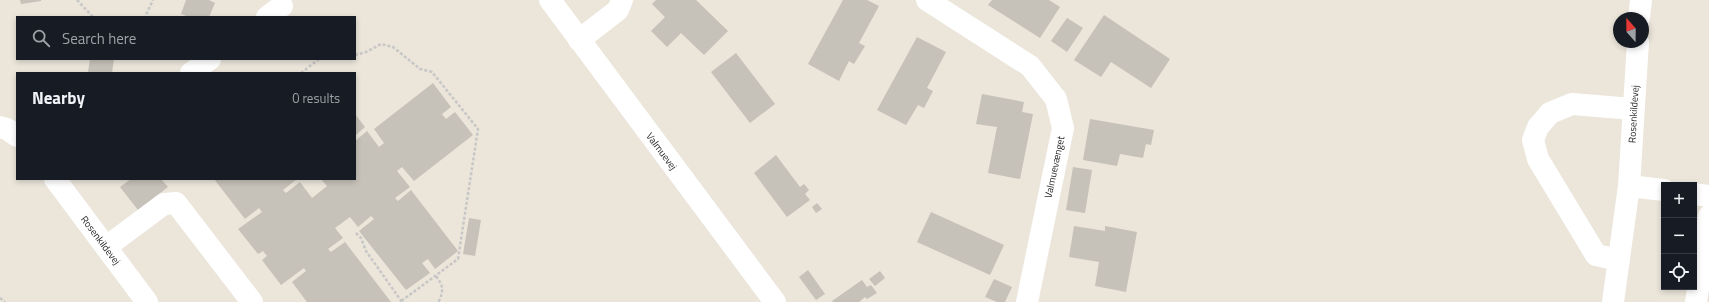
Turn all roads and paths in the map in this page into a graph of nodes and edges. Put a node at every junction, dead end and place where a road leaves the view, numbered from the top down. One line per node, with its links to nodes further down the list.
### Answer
1 (78, 0): 8 (path)
2 (153, 0): 9 (path)
3 (550, 0): 10 (street, Valmuevej)
4 (622, 0): 10 (street)
5 (927, 0): 37 (street, Valmuevænget)
6 (1641, 0): 7 (street)
7 (1640, 12)
8 (92, 16)
9 (145, 16)
10 (579, 40): 36 (street, Valmuevej)
11 (1638, 48): 17 (street, Rosenkildevej)
12 (356, 55): 29 (path)
13 (209, 60): 15 (street)
14 (318, 60): 16 (path)
15 (192, 72)
16 (302, 72)
17 (1633, 109): 21 (street, Rosenkildevej); 28 (street)
18 (0, 127): 19 (street)
19 (16, 135)
20 (56, 180): 27 (street, Rosenkildevej)
21 (1629, 186): 22 (street); 28 (street, Rosenkildevej)
22 (1661, 190)
23 (1697, 194): 24 (street)
24 (1709, 196)
25 (1709, 216): 39 (street)
26 (356, 233): 34 (path)
27 (106, 247): 32 (street, Rosenkildevej); 33 (street)
28 (1619, 260): 38 (street, Rosenkildevej)
29 (436, 276): 34 (path); 35 (path)
30 (0, 298): 31 (path)
31 (5, 302)
32 (147, 302)
33 (252, 302)
34 (402, 302)
35 (437, 302)
36 (775, 302)
37 (1027, 302)
38 (1613, 302)
39 (1696, 302)

